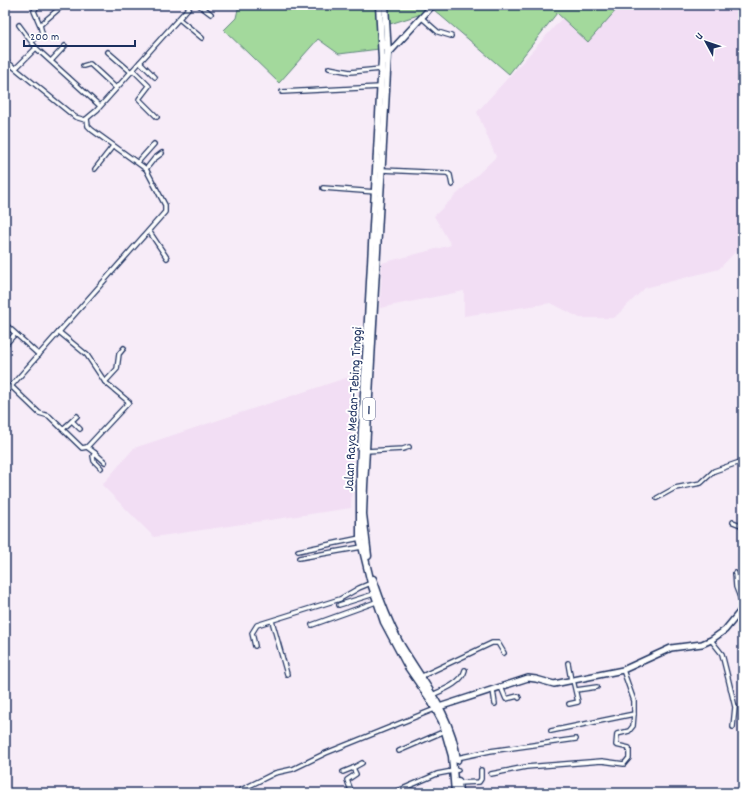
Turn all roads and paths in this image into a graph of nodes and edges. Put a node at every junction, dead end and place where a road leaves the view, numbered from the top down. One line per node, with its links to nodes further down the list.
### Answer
1 (38, 5): 12 (street)
2 (191, 5): 10 (street)
3 (199, 5): 8 (street)
4 (380, 5): 26 (highway, Jalan Raya Medan-Tebing Tinggi / 1)
5 (385, 5): 19 (highway, Jalan Raya Medan-Tebing Tinggi / 1)
6 (433, 5): 9 (street)
7 (62, 7): 12 (street)
8 (211, 14)
9 (422, 18): 13 (street); 19 (street)
10 (179, 19): 14 (street); 22 (street)
11 (19, 25): 15 (street)
12 (40, 25): 15 (street)
13 (451, 36)
14 (202, 38)
15 (32, 41): 17 (street)
16 (65, 46): 21 (street)
17 (36, 48): 21 (street); 24 (street)
18 (108, 52): 27 (street)
19 (388, 54): 41 (highway, Jalan Raya Medan-Tebing Tinggi / 1)
20 (5, 60): 24 (street)
21 (51, 61): 32 (street)
22 (140, 62): 27 (street); 28 (street)
23 (83, 66): 30 (street)
24 (16, 68): 34 (street)
25 (329, 68): 26 (street)
26 (381, 69): 29 (highway, Jalan Raya Medan-Tebing Tinggi / 1)
27 (132, 71): 30 (street); 33 (street)
28 (155, 77)
29 (380, 87): 31 (street); 44 (highway, Jalan Raya Medan-Tebing Tinggi / 1)
30 (116, 88): 32 (street)
31 (282, 92)
32 (100, 106): 34 (street)
33 (157, 117)
34 (87, 119): 36 (street)
35 (154, 144): 38 (street)
36 (113, 146): 38 (street); 39 (street)
37 (162, 153): 40 (street)
38 (138, 162): 40 (street)
39 (95, 168)
40 (146, 169): 45 (street)
41 (382, 170): 42 (street); 62 (highway, Jalan Raya Medan-Tebing Tinggi / 1)
42 (452, 185)
43 (323, 188): 44 (street)
44 (376, 192): 70 (highway, Jalan Raya Medan-Tebing Tinggi / 1)
45 (149, 231): 46 (street); 48 (street)
46 (167, 258)
47 (5, 324): 49 (street)
48 (59, 332): 52 (street); 53 (street)
49 (15, 334): 50 (street); 52 (street)
50 (5, 346)
51 (124, 348): 53 (street)
52 (39, 355): 54 (street)
53 (105, 382): 60 (street)
54 (11, 386): 55 (street); 58 (street)
55 (5, 393)
56 (77, 416): 57 (street)
57 (72, 421): 58 (street); 59 (street)
58 (63, 429): 60 (street)
59 (80, 429)
60 (87, 446): 63 (street)
61 (409, 447): 62 (street)
62 (366, 452): 90 (highway, Jalan Raya Medan-Tebing Tinggi / 1)
63 (95, 453): 65 (street); 66 (street)
64 (743, 461): 67 (street)
65 (105, 462)
66 (101, 468)
67 (657, 498)
68 (733, 522): 69 (street)
69 (743, 526)
70 (360, 538): 71 (highway, Jalan Raya Medan-Tebing Tinggi / 1); 72 (street)
71 (362, 547): 73 (street); 75 (highway, Jalan Raya Medan-Tebing Tinggi / 1)
72 (298, 551)
73 (298, 558)
74 (735, 573): 79 (street)
75 (371, 583): 76 (highway, Jalan Raya Medan-Tebing Tinggi / 1); 81 (street)
76 (374, 594): 77 (highway, Jalan Raya Medan-Tebing Tinggi / 1); 78 (street)
77 (376, 602): 82 (street); 100 (highway, Jalan Raya Medan-Tebing Tinggi / 1)
78 (339, 605)
79 (743, 605)
80 (743, 608): 83 (street)
81 (272, 620): 84 (street); 89 (street)
82 (312, 625)
83 (711, 640): 88 (street); 102 (street)
84 (255, 646)
85 (504, 653): 90 (street)
86 (568, 664): 91 (street)
87 (465, 670): 96 (street)
88 (623, 670): 91 (street); 101 (street)
89 (287, 674)
90 (420, 677): 96 (highway, Jalan Raya Medan-Tebing Tinggi / 1)
91 (572, 680): 92 (street); 95 (street)
92 (501, 687): 94 (street); 97 (street)
93 (597, 688): 95 (street)
94 (493, 690): 98 (street); 100 (street)
95 (576, 690): 99 (street)
96 (432, 695): 100 (highway, Jalan Raya Medan-Tebing Tinggi / 1)
97 (519, 698)
98 (495, 704)
99 (570, 704)
100 (438, 708): 103 (highway, Jalan Raya Medan-Tebing Tinggi / 1); 107 (highway, Jalan Raya Medan-Tebing Tinggi / 1); 115 (street)
101 (634, 714): 104 (street); 113 (street)
102 (732, 728)
103 (445, 731): 106 (street); 110 (highway, Jalan Raya Medan-Tebing Tinggi / 1)
104 (551, 731)
105 (576, 738): 107 (street)
106 (399, 751)
107 (457, 758): 110 (highway, Jalan Raya Medan-Tebing Tinggi / 1)
108 (362, 764): 109 (street)
109 (353, 768): 112 (street); 116 (street)
110 (456, 770): 114 (highway, Jalan Raya Medan-Tebing Tinggi / 1); 117 (street); 118 (highway, Jalan Raya Medan-Tebing Tinggi / 1)
111 (481, 770): 114 (street)
112 (343, 772)
113 (491, 774)
114 (458, 784): 119 (highway, Jalan Raya Medan-Tebing Tinggi / 1)
115 (241, 790)
116 (352, 793)
117 (393, 793)
118 (455, 793)
119 (459, 793)

